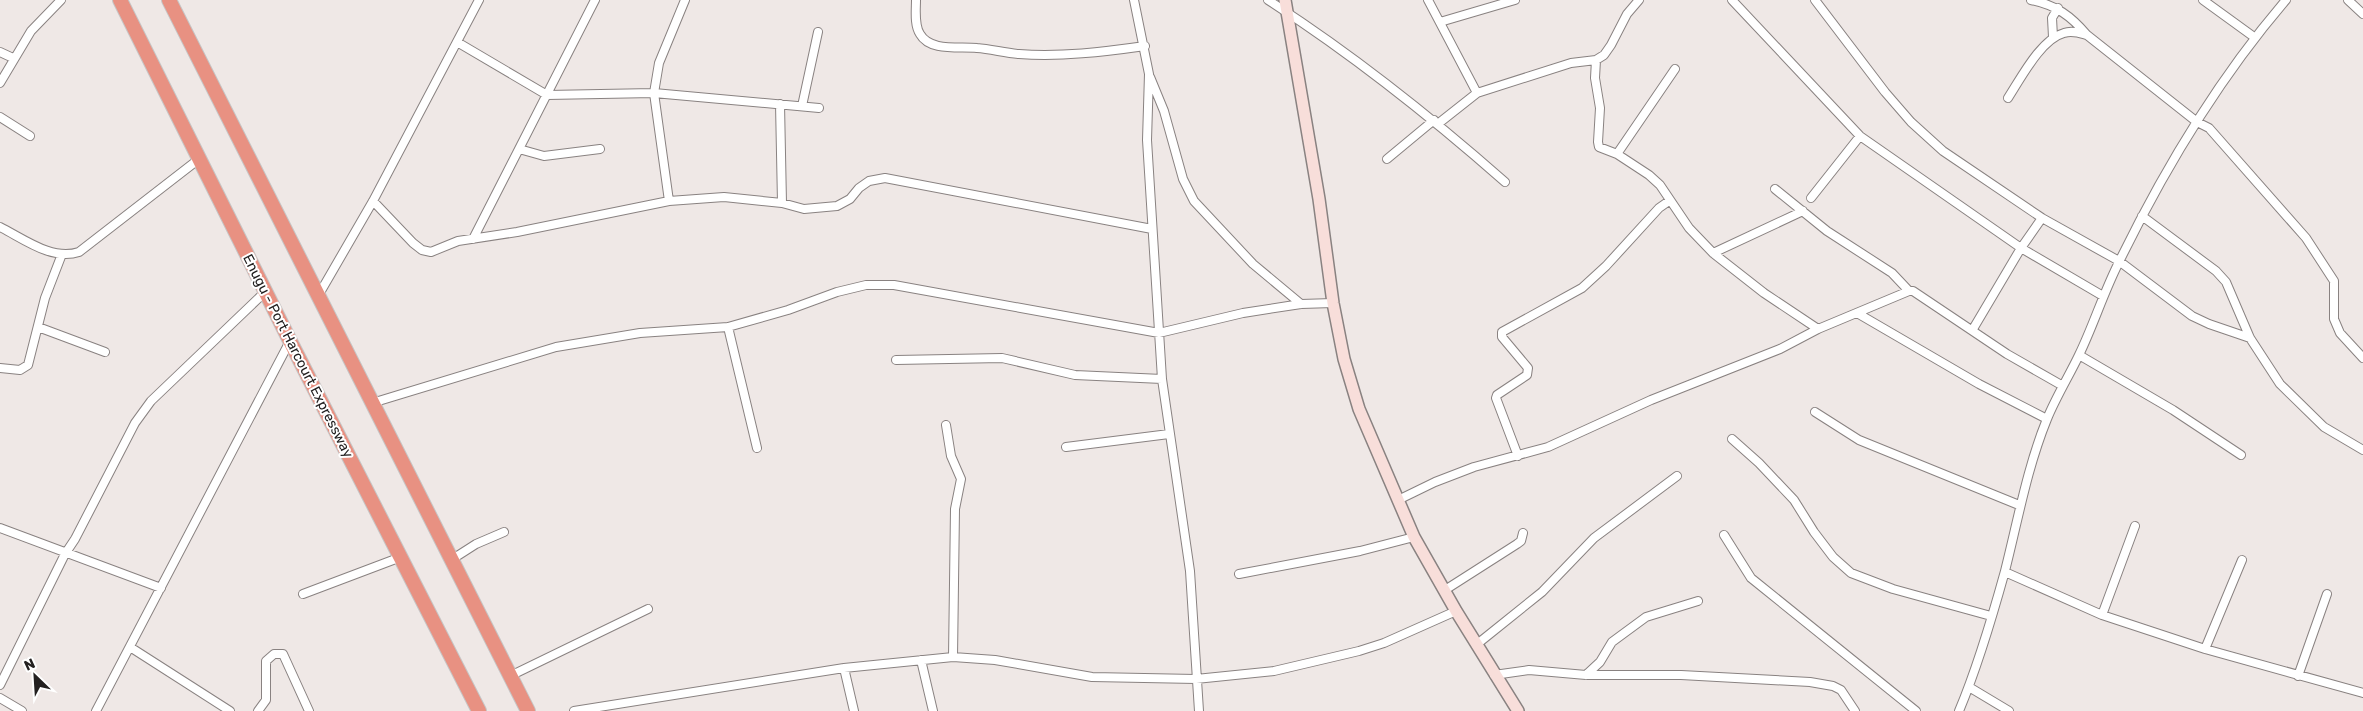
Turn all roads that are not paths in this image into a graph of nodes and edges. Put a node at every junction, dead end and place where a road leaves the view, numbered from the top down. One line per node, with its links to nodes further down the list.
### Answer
1 (61, 0): 31 (street)
2 (120, 0): 51 (highway, Enugu - Port Harcourt Expressway)
3 (169, 0): 72 (highway)
4 (479, 0): 28 (street)
5 (595, 0): 38 (street)
6 (685, 0): 36 (street)
7 (916, 0): 29 (street)
8 (1134, 0): 29 (street)
9 (1268, 0): 21 (street)
10 (1285, 0): 21 (main road)
11 (1428, 0): 23 (street)
12 (1515, 0): 23 (street)
13 (1640, 0): 32 (street)
14 (1732, 0): 47 (street)
15 (1814, 0): 62 (street)
16 (2030, 0): 20 (street)
17 (2203, 0): 27 (street)
18 (2286, 0): 27 (street)
19 (2348, 0): 22 (street)
20 (2058, 8): 25 (street); 26 (street)
21 (1287, 12): 44 (street); 74 (main road)
22 (2363, 14)
23 (1440, 22): 37 (street)
24 (818, 32): 41 (street)
25 (2087, 35): 26 (street); 45 (street)
26 (2053, 37): 39 (street)
27 (2254, 37): 45 (street)
28 (457, 42): 38 (street); 56 (street)
29 (1145, 46): 34 (street)
30 (0, 52): 31 (street)
31 (13, 58): 35 (street)
32 (1596, 60): 37 (street); 50 (street)
33 (1675, 69): 50 (street)
34 (1149, 74): 64 (street); 75 (street)
35 (0, 83)
36 (654, 93): 38 (street); 40 (street); 57 (street)
37 (1478, 93): 44 (street)
38 (547, 95): 48 (street)
39 (2008, 98)
40 (780, 104): 41 (street); 59 (street)
41 (802, 106): 42 (street)
42 (819, 108)
43 (0, 117): 46 (street)
44 (1436, 122): 52 (street); 53 (street)
45 (2196, 122): 61 (street); 86 (street)
46 (30, 136)
47 (1860, 136): 55 (street); 66 (street)
48 (519, 149): 49 (street); 65 (street)
49 (600, 149)
50 (1617, 154): 58 (street)
51 (199, 159): 68 (street); 71 (highway, Enugu - Port Harcourt Expressway)
52 (1387, 159)
53 (1505, 182)
54 (1776, 189): 60 (street)
55 (1811, 198)
56 (373, 201): 65 (street); 72 (street)
57 (669, 201): 59 (street); 65 (street)
58 (1669, 201): 67 (street); 101 (street)
59 (782, 203): 64 (street)
60 (1803, 211): 67 (street); 70 (street)
61 (2142, 216): 69 (street); 82 (street)
62 (2042, 218): 66 (street); 69 (street)
63 (0, 227): 68 (street)
64 (1152, 229): 81 (street)
65 (474, 239)
66 (2020, 248): 73 (street); 80 (street)
67 (1713, 253): 79 (street)
68 (62, 254): 78 (street)
69 (2119, 261): 73 (street); 82 (street)
70 (1909, 291): 76 (street); 80 (street)
71 (265, 292): 83 (highway, Enugu - Port Harcourt Expressway); 111 (street)
72 (318, 296): 91 (highway)
73 (2104, 296): 85 (street)
74 (1334, 303): 75 (street); 103 (main road)
75 (1301, 304): 81 (street)
76 (1857, 313): 79 (street); 93 (street)
77 (728, 327): 81 (street); 91 (street); 98 (street)
78 (38, 328): 84 (street); 88 (street)
79 (1818, 329): 101 (street)
80 (1973, 329): 90 (street)
81 (1159, 333): 89 (street)
82 (2250, 338): 99 (street)
83 (290, 341): 112 (highway, Enugu - Port Harcourt Expressway); 117 (street)
84 (105, 352)
85 (2079, 355): 90 (street); 100 (street)
86 (2363, 358)
87 (896, 360): 89 (street)
88 (0, 368)
89 (1162, 379): 95 (street)
90 (2063, 386): 93 (street)
91 (372, 403): 113 (highway)
92 (1815, 412): 104 (street)
93 (2047, 419): 104 (street)
94 (946, 425): 129 (street)
95 (1169, 434): 97 (street); 138 (street)
96 (1732, 439): 125 (street)
97 (1066, 447)
98 (757, 448)
99 (2363, 450)
100 (2241, 455)
101 (1518, 456): 103 (street)
102 (1677, 476): 126 (street)
103 (1398, 500): 110 (main road)
104 (2019, 505): 115 (street)
105 (2135, 526): 124 (street)
106 (0, 528): 111 (street)
107 (504, 532): 113 (street)
108 (1522, 533): 118 (street)
109 (1724, 535): 156 (street)
110 (1414, 537): 116 (street); 118 (main road)
111 (65, 554): 117 (street); 139 (street)
112 (402, 557): 119 (street); 148 (highway, Enugu - Port Harcourt Expressway)
113 (451, 560): 135 (highway)
114 (2242, 560): 128 (street)
115 (2005, 572): 124 (street); 125 (street)
116 (1239, 574)
117 (161, 588): 127 (street)
118 (1444, 590): 123 (main road)
119 (303, 594)
120 (2327, 594): 137 (street)
121 (1698, 600): 131 (street)
122 (648, 609): 135 (street)
123 (1456, 611): 126 (main road); 138 (street)
124 (2102, 615): 128 (street)
125 (1991, 616): 140 (street)
126 (1476, 645): 136 (main road)
127 (130, 647): 144 (street); 145 (street)
128 (2205, 649): 137 (street)
129 (953, 658): 130 (street); 138 (street)
130 (921, 660): 132 (street); 152 (street)
131 (1600, 662): 133 (street); 134 (street)
132 (844, 668): 150 (street); 151 (street)
133 (1586, 675): 134 (street); 136 (street)
134 (1611, 675): 155 (street)
135 (510, 676): 149 (highway)
136 (1494, 676): 154 (main road)
137 (2298, 676): 141 (street)
138 (1196, 679): 153 (street)
139 (0, 685)
140 (1969, 687): 157 (street); 158 (street)
141 (2363, 693)
142 (0, 698): 143 (street)
143 (22, 711)
144 (96, 711)
145 (230, 711)
146 (258, 711): 147 (street)
147 (309, 711)
148 (478, 711)
149 (528, 711)
150 (574, 711)
151 (854, 711)
152 (933, 711)
153 (1199, 711)
154 (1518, 711)
155 (1855, 711)
156 (1916, 711)
157 (1959, 711)
158 (2009, 711)

